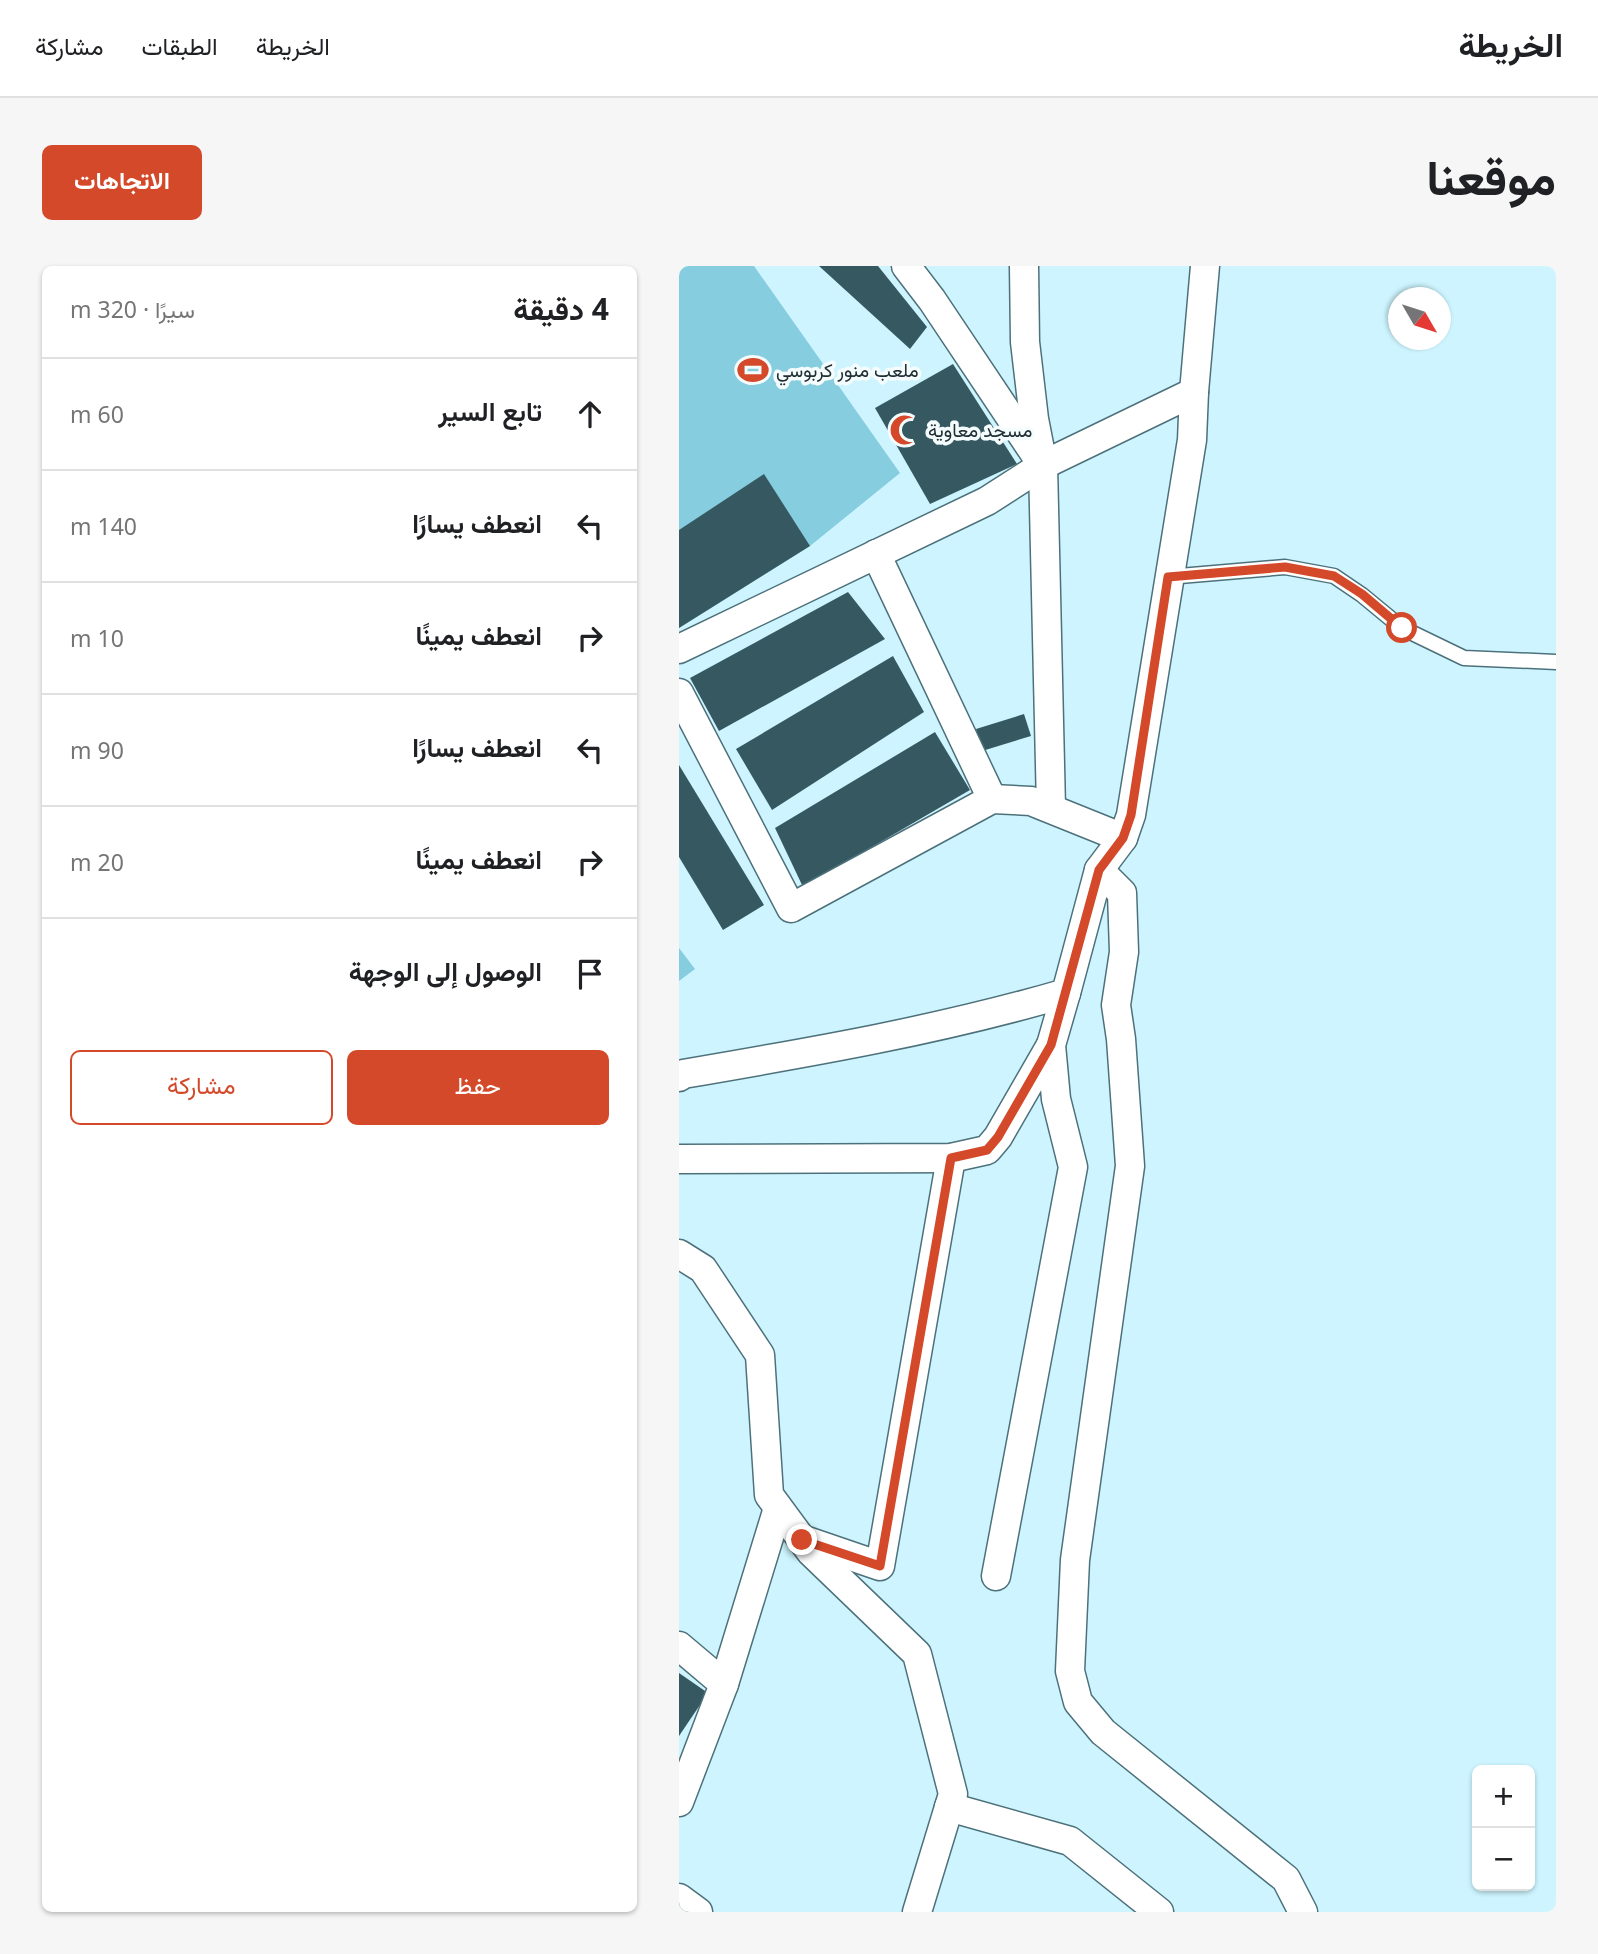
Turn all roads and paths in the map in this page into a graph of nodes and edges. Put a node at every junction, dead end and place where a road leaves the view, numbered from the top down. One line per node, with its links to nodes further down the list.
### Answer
1 (906, 266): 5 (street)
2 (934, 266): 5 (street)
3 (1024, 266): 7 (street)
4 (1205, 266): 6 (street)
5 (932, 300): 7 (street)
6 (1194, 391): 7 (street); 9 (street)
7 (1043, 465): 8 (street); 14 (street)
8 (876, 554): 10 (street); 13 (street)
9 (1168, 577): 11 (lane); 15 (street)
10 (679, 649)
11 (1556, 662)
12 (679, 693): 13 (street)
13 (992, 799): 14 (street)
14 (1051, 808): 15 (street)
15 (1123, 838): 16 (street)
16 (1099, 870): 17 (street); 34 (street)
17 (1066, 993): 18 (street); 19 (street)
18 (1051, 1045): 20 (street); 25 (street)
19 (679, 1077)
20 (951, 1158): 21 (street); 24 (street)
21 (679, 1159)
22 (679, 1254): 23 (street)
23 (778, 1508): 24 (street); 27 (street)
24 (802, 1540): 29 (street)
25 (996, 1576)
26 (679, 1646): 27 (street)
27 (724, 1684): 28 (street)
28 (679, 1802)
29 (949, 1807): 32 (street); 33 (street)
30 (679, 1898): 31 (street)
31 (698, 1912)
32 (917, 1912)
33 (1160, 1912)
34 (1303, 1912)

